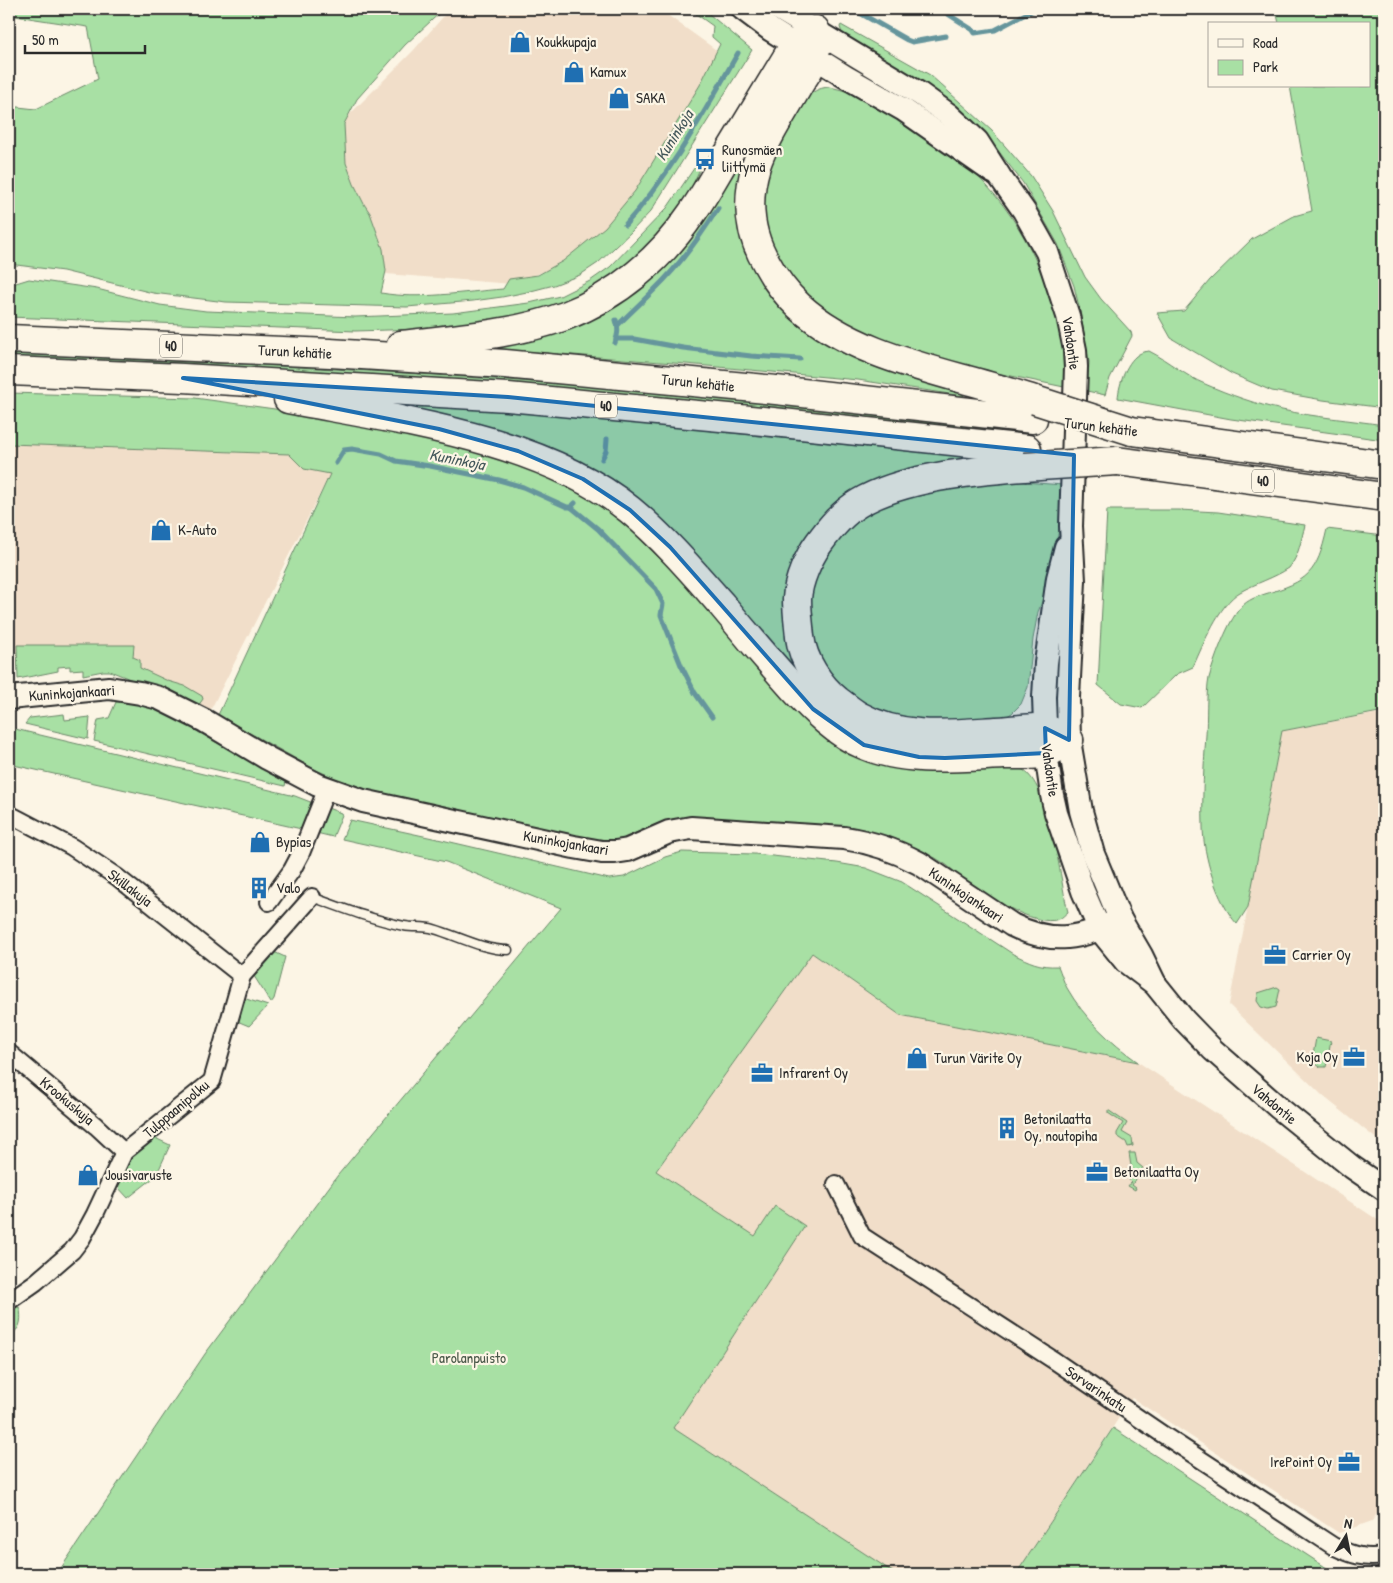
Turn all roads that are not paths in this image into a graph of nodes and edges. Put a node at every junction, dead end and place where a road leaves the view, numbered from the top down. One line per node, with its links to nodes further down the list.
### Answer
1 (743, 9): 3 (street, Vahdontie)
2 (779, 9): 3 (street, Vahdontie)
3 (808, 44): 5 (highway); 8 (highway); 13 (street, Vahdontie)
4 (9, 339): 5 (highway, Turun kehätie / 40)
5 (330, 353): 8 (highway, Turun kehätie / 40)
6 (9, 371): 7 (highway, Turun kehätie / 40)
7 (183, 378): 9 (highway, Turun kehätie / 40); 13 (highway)
8 (1034, 409): 10 (highway, Turun kehätie / 40, bridge)
9 (1026, 458): 11 (highway, 40, bridge); 13 (highway)
10 (1384, 466)
11 (1384, 497)
12 (9, 698): 14 (street, Kuninkojankaari)
13 (1053, 741): 18 (street, Vahdontie); 19 (street, Vahdontie)
14 (327, 788): 17 (street); 19 (street, Kuninkojankaari)
15 (9, 814): 21 (street, Skillakuja)
16 (312, 897): 20 (lane); 21 (street, Tulppaanipolku)
17 (269, 902)
18 (1120, 919): 19 (street, Kuninkojankaari); 22 (street, Vahdontie)
19 (1100, 930): 22 (street, Vahdontie)
20 (508, 950)
21 (242, 976): 24 (street, Tulppaanipolku)
22 (1154, 984): 26 (street, Vahdontie)
23 (9, 1052): 24 (street, Krookuskuja)
24 (124, 1152): 27 (street, Tulppaanipolku)
25 (836, 1184): 28 (street, Sorvarinkatu)
26 (1384, 1189)
27 (9, 1301)
28 (1384, 1556)

